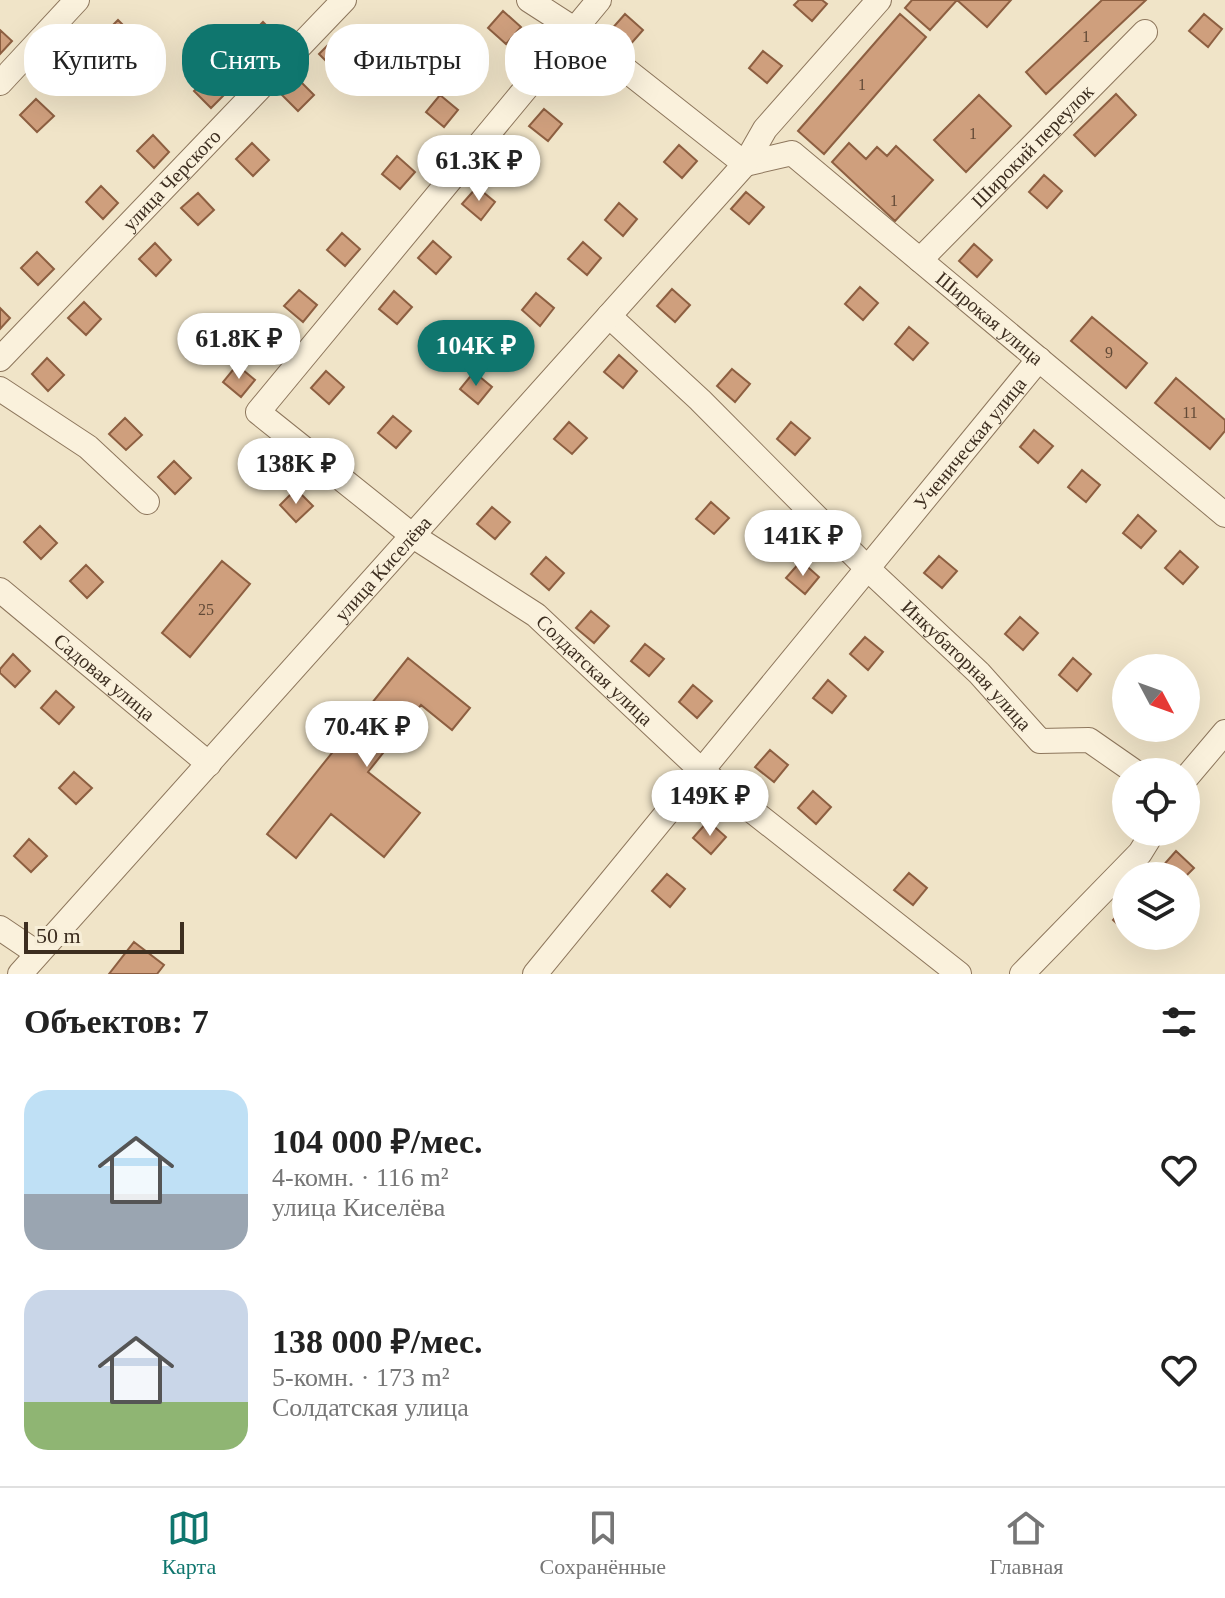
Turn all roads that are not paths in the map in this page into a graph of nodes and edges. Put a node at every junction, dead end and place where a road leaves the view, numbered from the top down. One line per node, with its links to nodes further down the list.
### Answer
1 (77, 0): 10 (street)
2 (344, 0): 15 (street, улица Черского)
3 (529, 0): 6 (street)
4 (599, 0): 7 (street)
5 (879, 0): 12 (street, улица Киселёва)
6 (566, 24)
7 (578, 24)
8 (1145, 32): 13 (street, Широкий переулок)
9 (635, 77): 12 (street)
10 (0, 83)
11 (519, 96): 20 (street, Солдатская улица)
12 (745, 164): 13 (street, Широкая улица); 14 (street, улица Киселёва)
13 (920, 260): 16 (street, Широкая улица)
14 (609, 316): 20 (street, улица Киселёва); 21 (street, Инкубаторная улица)
15 (0, 359)
16 (1039, 359): 19 (street, Широкая улица); 21 (street, Ученическая улица)
17 (0, 389): 18 (street)
18 (147, 502)
19 (1225, 515)
20 (413, 536): 26 (street, улица Киселёва); 27 (street, Солдатская улица)
21 (868, 569): 24 (street, Инкубаторная улица); 27 (street, Ученическая улица)
22 (0, 590): 26 (street, Садовая улица)
23 (1225, 732): 25 (street)
24 (1115, 758)
25 (1200, 761)
26 (209, 764): 30 (street, улица Киселёва)
27 (703, 772): 32 (street, Ученическая улица); 33 (street, Солдатская улица)
28 (1144, 846): 34 (street)
29 (0, 928): 30 (street)
30 (37, 953): 31 (street, улица Киселёва)
31 (20, 974)
32 (535, 974)
33 (959, 974)
34 (1022, 974)

